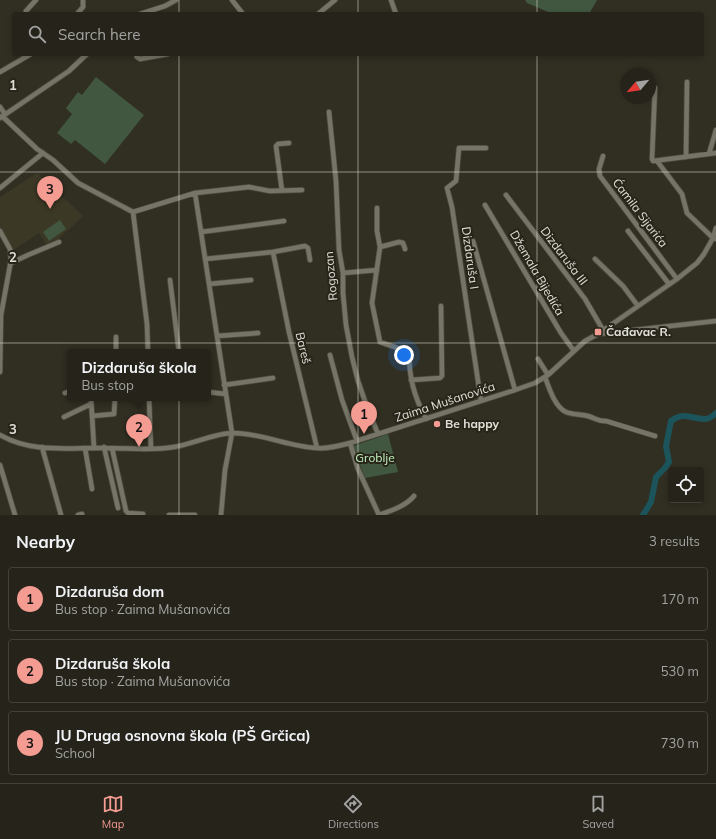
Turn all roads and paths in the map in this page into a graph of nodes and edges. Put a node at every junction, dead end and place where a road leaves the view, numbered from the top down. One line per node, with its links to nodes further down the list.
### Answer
1 (36, 0): 7 (street)
2 (83, 0): 8 (street)
3 (176, 0): 9 (street)
4 (232, 0): 10 (street)
5 (335, 0): 11 (street)
6 (391, 0): 12 (street)
7 (26, 11)
8 (79, 12)
9 (146, 12)
10 (241, 12)
11 (321, 12)
12 (395, 12)
13 (28, 56): 17 (street)
14 (85, 56): 22 (street)
15 (137, 56): 16 (street)
16 (159, 56)
17 (0, 72)
18 (687, 82): 30 (street)
19 (654, 104): 31 (street)
20 (0, 107): 22 (street)
21 (329, 112): 56 (street, Rogozan)
22 (2, 116): 26 (street)
23 (716, 130): 28 (street)
24 (289, 142): 33 (street)
25 (486, 148): 87 (street, Dizdaruša I)
26 (44, 153): 32 (street); 39 (street)
27 (716, 153): 28 (street)
28 (709, 154): 30 (street)
29 (603, 156): 57 (street, Ćamila Sijarića)
30 (686, 157): 31 (street)
31 (657, 161): 45 (street)
32 (0, 188)
33 (282, 190): 34 (street); 35 (street)
34 (302, 190)
35 (195, 193): 39 (street); 44 (street)
36 (506, 195): 66 (street, Dizdaruša III)
37 (485, 205): 74 (street, Džemala Bijedića)
38 (377, 208): 48 (street)
39 (133, 212): 72 (street)
40 (284, 221): 44 (street)
41 (716, 228): 45 (street, Zaima Mušanovića)
42 (0, 231): 54 (street)
43 (628, 231): 61 (street, Ćamila Sijarića)
44 (201, 232): 51 (street)
45 (714, 239): 57 (street, Zaima Mušanovića)
46 (473, 241): 82 (street)
47 (59, 242): 54 (street)
48 (380, 247): 49 (street); 55 (street)
49 (406, 250)
50 (273, 252): 51 (street); 53 (street); 103 (street, Bareš)
51 (205, 259): 60 (street)
52 (595, 259): 63 (street)
53 (310, 260)
54 (11, 264): 64 (street)
55 (377, 270): 56 (street); 80 (street)
56 (343, 273): 93 (street, Rogozan)
57 (677, 279): 61 (street, Zaima Mušanovića)
58 (170, 280): 73 (street)
59 (251, 280): 60 (street)
60 (209, 284): 69 (street)
61 (669, 284): 63 (street, Zaima Mušanovića)
62 (441, 306): 80 (street)
63 (638, 306): 66 (street, Zaima Mušanovića)
64 (0, 315): 77 (street)
65 (716, 321): 68 (street)
66 (603, 330): 68 (street, Zaima Mušanovića)
67 (258, 333): 69 (street)
68 (598, 334): 74 (street, Zaima Mušanovića)
69 (217, 336): 81 (street)
70 (116, 337): 71 (street)
71 (116, 349)
72 (148, 349)
73 (179, 349)
74 (574, 351): 78 (street, Zaima Mušanovića)
75 (330, 356): 96 (street, Bareš)
76 (538, 359): 78 (street)
77 (0, 372)
78 (546, 376): 82 (street, Zaima Mušanovića); 95 (street)
79 (273, 378): 81 (street)
80 (411, 380): 91 (street)
81 (224, 385): 84 (street)
82 (515, 390): 87 (street, Zaima Mušanovića)
83 (211, 392): 84 (street)
84 (226, 394): 92 (street)
85 (115, 401): 89 (street)
86 (149, 401): 104 (street)
87 (481, 401): 91 (street, Zaima Mušanovića)
88 (91, 404): 89 (street); 90 (street)
89 (92, 416): 100 (street)
90 (64, 417)
91 (426, 419): 93 (street, Zaima Mušanovića)
92 (232, 433): 103 (street, Zaima Mušanovića); 104 (street, Zaima Mušanovića); 114 (street)
93 (378, 434): 96 (street, Zaima Mušanovića)
94 (0, 435): 98 (street, Zaima Mušanovića)
95 (654, 436)
96 (357, 441): 97 (street, Zaima Mušanovića)
97 (350, 443): 103 (street, Zaima Mušanovića); 115 (street)
98 (42, 448): 99 (street, Zaima Mušanovića); 111 (street)
99 (85, 448): 100 (street, Zaima Mušanovića); 106 (street)
100 (94, 448): 101 (street, Zaima Mušanovića)
101 (104, 448): 102 (street, Zaima Mušanovića); 108 (street)
102 (112, 448): 104 (street, Zaima Mušanovića); 109 (street)
103 (318, 448)
104 (151, 449)
105 (0, 465): 110 (street)
106 (92, 489)
107 (414, 496): 115 (street)
108 (118, 508)
109 (144, 514)
110 (15, 515)
111 (61, 515)
112 (169, 515): 113 (street)
113 (195, 515)
114 (221, 515)
115 (379, 515)

